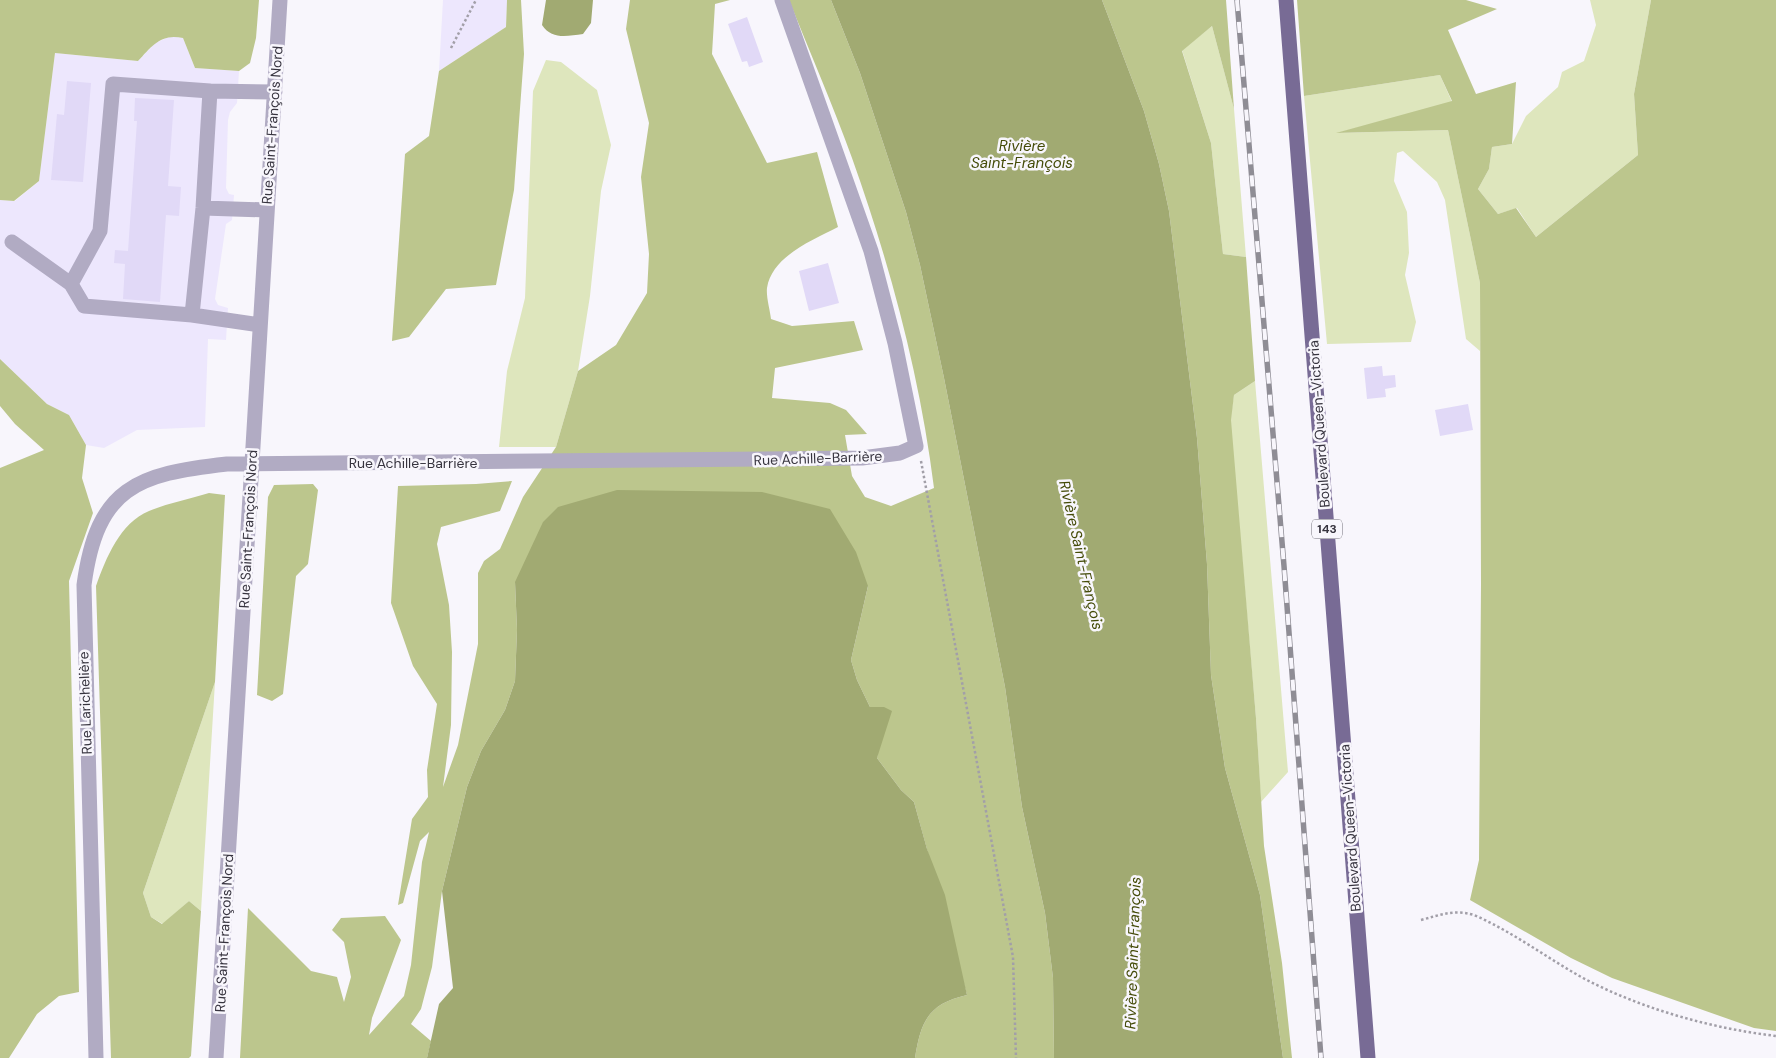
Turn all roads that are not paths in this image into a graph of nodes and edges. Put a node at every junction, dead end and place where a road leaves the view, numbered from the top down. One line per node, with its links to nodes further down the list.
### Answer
1 (280, 0): 5 (street, Rue Saint-François Nord)
2 (782, 0): 12 (street, Rue Achille-Barrière)
3 (1286, 0): 15 (main road, Boulevard Queen-Victoria / 143)
4 (210, 91): 5 (street); 6 (street); 9 (street)
5 (275, 92): 7 (street, Rue Saint-François Nord)
6 (203, 208): 7 (street); 10 (street)
7 (267, 210): 11 (street, Rue Saint-François Nord)
8 (12, 242): 9 (street)
9 (71, 284): 10 (street)
10 (192, 315): 11 (street)
11 (260, 325): 12 (street, Rue Saint-François Nord)
12 (252, 464): 13 (street, Rue Larichelière); 14 (street, Rue Saint-François Nord)
13 (96, 1058)
14 (216, 1058)
15 (1368, 1058)

